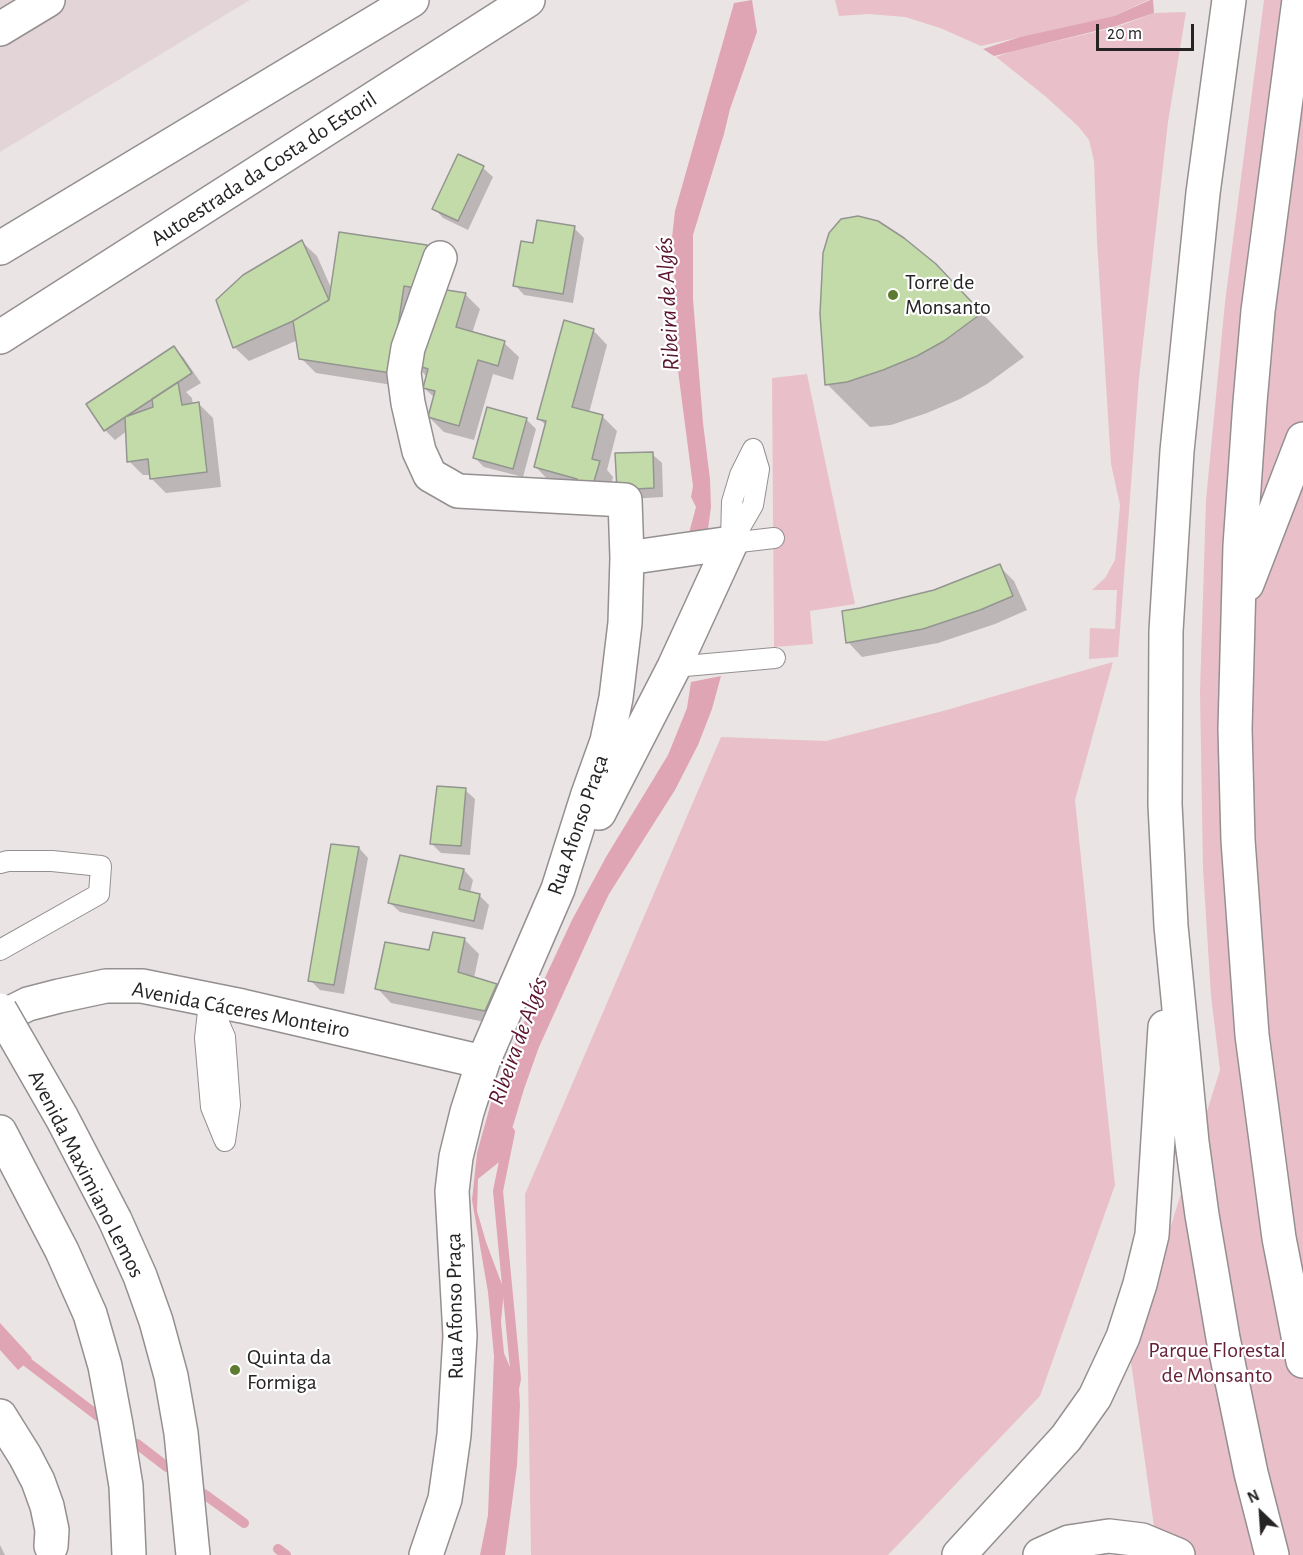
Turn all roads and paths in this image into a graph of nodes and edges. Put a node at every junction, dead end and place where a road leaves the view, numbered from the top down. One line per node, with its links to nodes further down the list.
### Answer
1 (48, 0): 6 (main road)
2 (412, 0): 7 (main road)
3 (528, 0): 9 (main road, Autoestrada da Costa do Estoril)
4 (1229, 0): 20 (main road)
5 (1299, 0): 15 (main road)
6 (0, 29)
7 (0, 248)
8 (440, 258): 14 (main road, Rua Afonso Praça)
9 (0, 337)
10 (1303, 439): 15 (main road)
11 (753, 449): 13 (lane)
12 (774, 538): 13 (lane)
13 (731, 543): 14 (main road); 17 (main road)
14 (627, 558): 19 (main road, Rua Afonso Praça)
15 (1238, 608): 27 (main road)
16 (775, 657): 17 (lane)
17 (674, 667): 19 (main road)
18 (0, 863): 21 (lane)
19 (558, 889): 25 (main road, Rua Afonso Praça)
20 (1172, 926): 33 (main road); 36 (main road)
21 (0, 950)
22 (209, 1000): 22 (lane); 24 (main road, Avenida Cáceres Monteiro); 25 (main road, Avenida Cáceres Monteiro)
23 (0, 1010): 31 (main road, Avenida Maximiano Lemos, bridge)
24 (0, 1018)
25 (483, 1062): 32 (main road, Rua Afonso Praça)
26 (0, 1132): 30 (main road)
27 (1303, 1361)
28 (0, 1416): 29 (main road)
29 (52, 1552)
30 (129, 1555)
31 (193, 1555)
32 (426, 1555)
33 (959, 1555)
34 (1040, 1555): 35 (main road)
35 (1178, 1555)
36 (1272, 1555)

